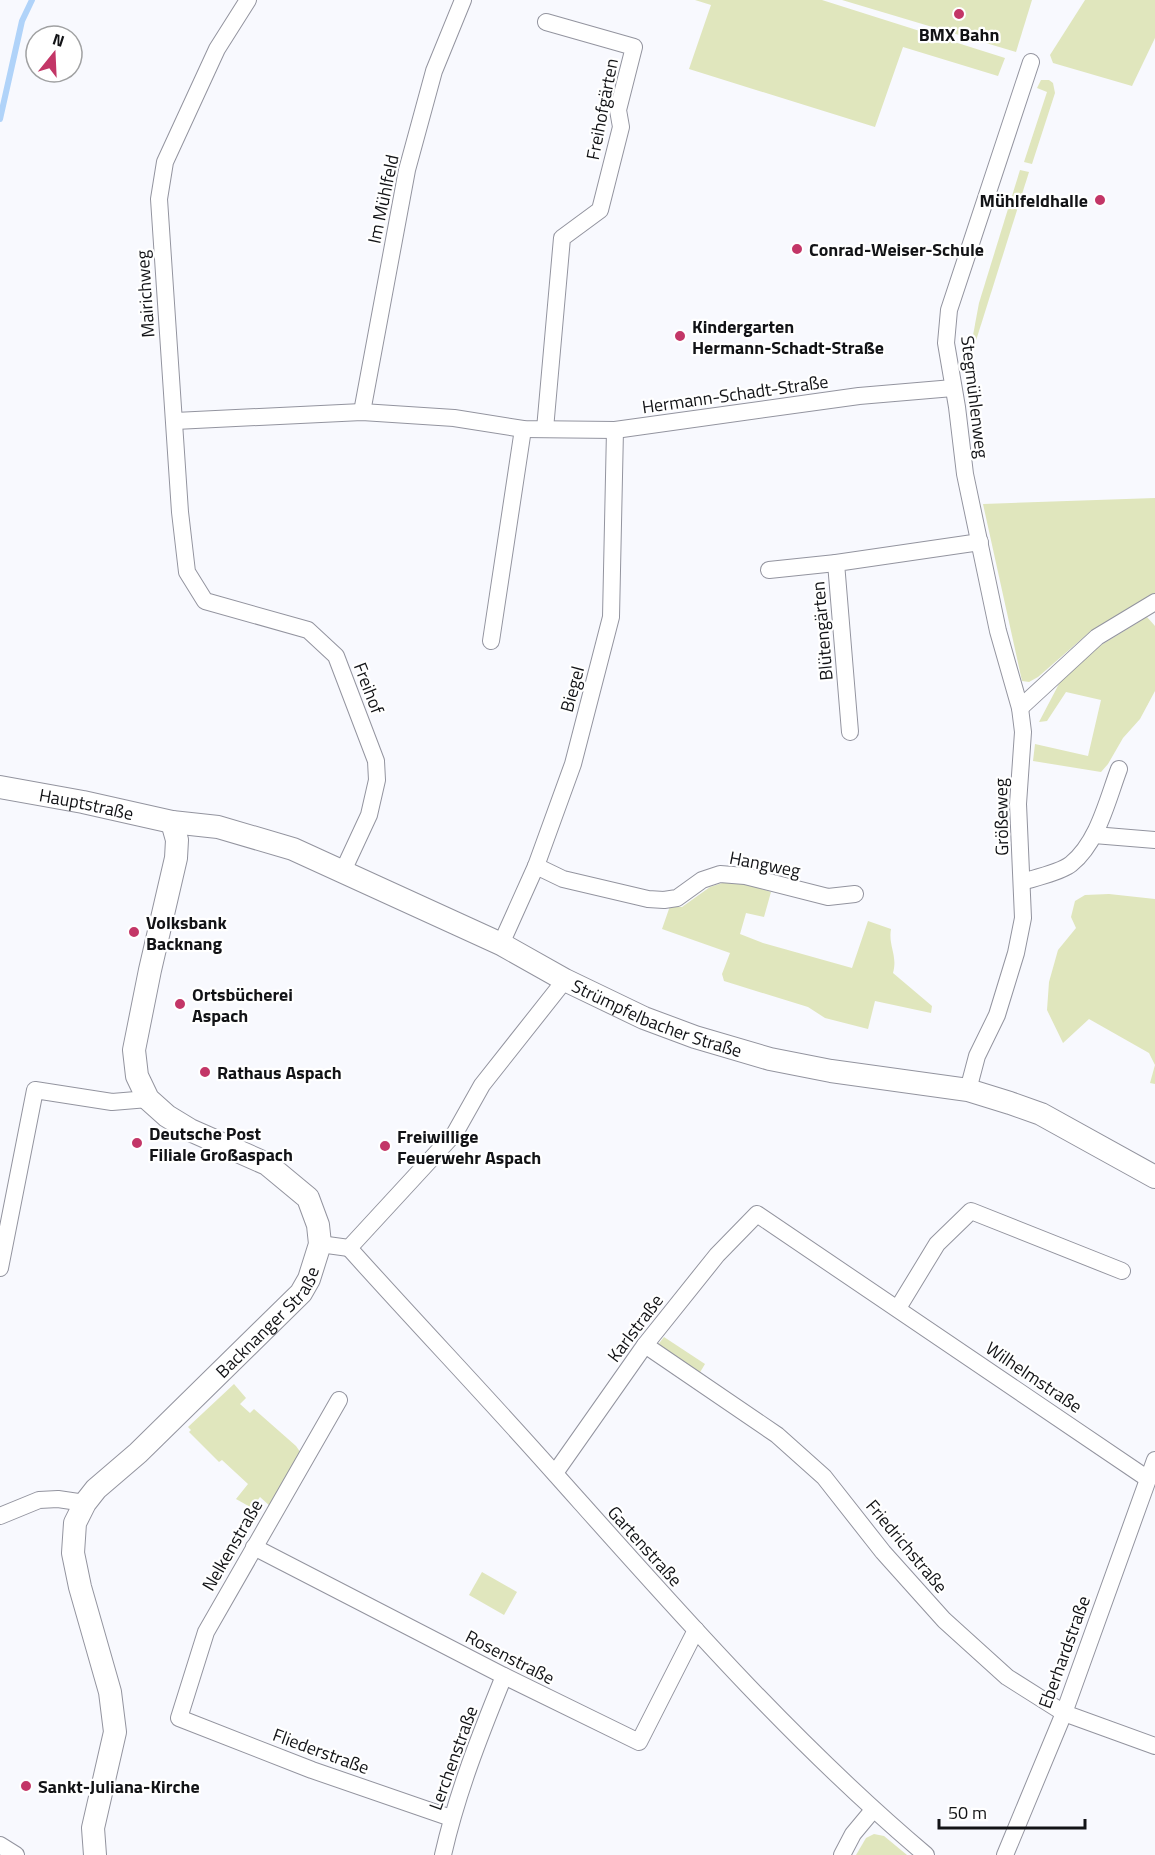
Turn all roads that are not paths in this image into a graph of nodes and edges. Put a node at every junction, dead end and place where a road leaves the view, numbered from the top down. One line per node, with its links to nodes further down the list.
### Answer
1 (248, 0): 7 (street, Mairichweg)
2 (463, 0): 6 (street, Im Mühlfeld)
3 (546, 22): 9 (street, Freihofgärten)
4 (1031, 62): 5 (street, Stegmühlenweg)
5 (952, 388): 10 (street, Hermann-Schadt-Straße); 11 (street, Stegmühlenweg)
6 (362, 412): 7 (street, Hermann-Schadt-Straße); 8 (street, Hermann-Schadt-Straße)
7 (175, 421): 14 (street, Mairichweg)
8 (523, 429): 9 (street, Hermann-Schadt-Straße); 16 (street)
9 (545, 429): 10 (street, Hermann-Schadt-Straße)
10 (615, 430): 24 (street, Biegel)
11 (980, 542): 12 (street, Blütengärten); 17 (street, Stegmühlenweg)
12 (836, 563): 13 (street); 18 (street, Blütengärten)
13 (769, 570)
14 (205, 601): 25 (street, Freihof)
15 (1155, 602): 17 (street)
16 (491, 641)
17 (1020, 708): 26 (street, Größeweg)
18 (850, 732)
19 (1119, 769): 22 (street)
20 (0, 787): 21 (street, Hauptstraße)
21 (172, 822): 25 (street, Strümpfelbacher Straße); 31 (street, Backnanger Straße)
22 (1094, 835): 23 (street); 26 (street)
23 (1155, 840)
24 (536, 866): 27 (street, Hangweg); 28 (street, Biegel)
25 (343, 871): 28 (street, Strümpfelbacher Straße)
26 (1022, 882): 30 (street, Größeweg)
27 (855, 894)
28 (501, 944): 29 (street, Strümpfelbacher Straße)
29 (565, 980): 30 (street, Strümpfelbacher Straße); 35 (street)
30 (968, 1090): 32 (street, Strümpfelbacher Straße)
31 (148, 1099): 34 (street, Backnanger Straße); 36 (street)
32 (1155, 1177)
33 (757, 1214): 38 (street, Wilhelmstraße); 39 (street, Karlstraße)
34 (320, 1244): 35 (street); 44 (street, Backnanger Straße)
35 (349, 1248): 42 (street, Gartenstraße)
36 (0, 1268)
37 (1122, 1271): 38 (street)
38 (898, 1308): 43 (street, Wilhelmstraße)
39 (645, 1345): 42 (street, Karlstraße); 49 (street, Friedrichstraße)
40 (339, 1400): 46 (street, Nelkenstraße)
41 (1155, 1460): 43 (street, Eberhardstraße)
42 (555, 1473): 47 (street, Gartenstraße)
43 (1148, 1479): 49 (street, Eberhardstraße)
44 (85, 1503): 45 (street); 56 (street, Backnanger Straße)
45 (0, 1516)
46 (254, 1547): 48 (street, Rosenstraße); 50 (street, Nelkenstraße)
47 (696, 1630): 48 (street, Rosenstraße); 52 (street, Gartenstraße)
48 (504, 1676): 53 (street, Lerchenstraße)
49 (1064, 1713): 51 (street, Friedrichstraße); 60 (street, Eberhardstraße)
50 (179, 1718): 53 (street, Fliederstraße)
51 (1155, 1746)
52 (873, 1810): 58 (street); 59 (street, Gartenstraße)
53 (452, 1818): 57 (street, Lerchenstraße)
54 (0, 1845): 55 (street)
55 (16, 1855)
56 (96, 1855)
57 (443, 1855)
58 (842, 1855)
59 (926, 1855)
60 (1005, 1855)

